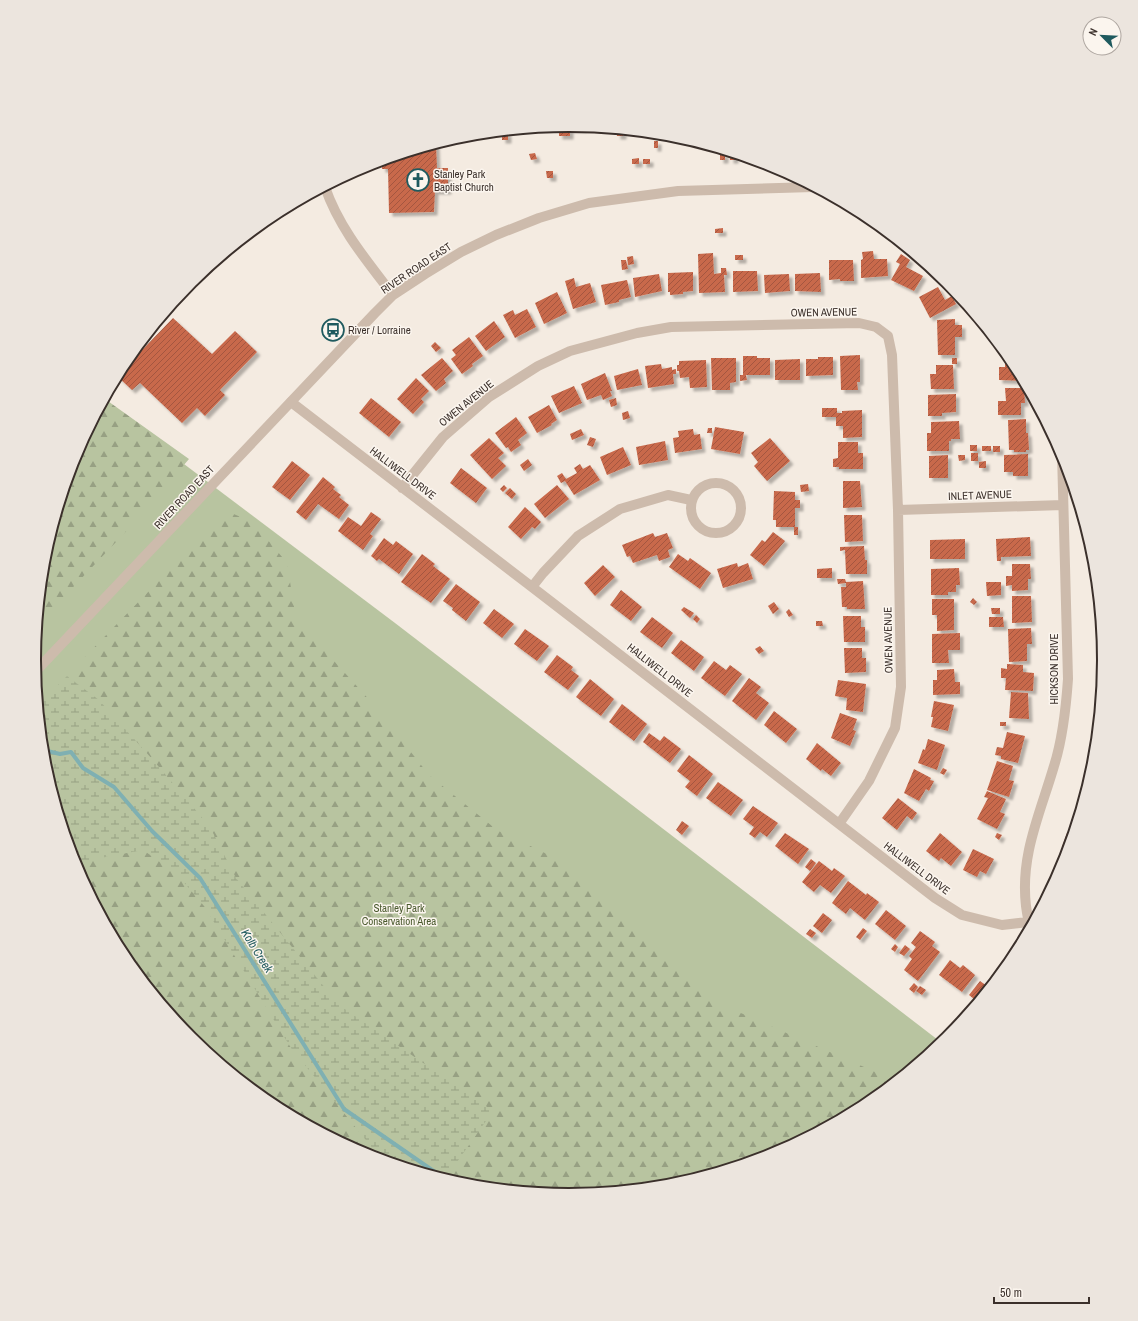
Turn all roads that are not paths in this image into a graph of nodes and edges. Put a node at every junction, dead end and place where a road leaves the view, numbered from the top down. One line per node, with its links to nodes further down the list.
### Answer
1 (805, 188): 3 (street, RIVER ROAD EAST)
2 (326, 192): 3 (street)
3 (393, 295): 4 (street, RIVER ROAD EAST)
4 (291, 402): 6 (street, HALLIWELL DRIVE); 11 (street, RIVER ROAD EAST)
5 (1062, 473): 8 (street, HICKSON DRIVE)
6 (402, 488): 9 (street, OWEN AVENUE); 10 (street, HALLIWELL DRIVE)
7 (692, 500): 7 (street); 10 (street)
8 (1063, 505): 9 (street, INLET AVENUE); 13 (street, HICKSON DRIVE)
9 (898, 510): 12 (street, OWEN AVENUE)
10 (532, 586): 12 (street, HALLIWELL DRIVE)
11 (41, 666)
12 (839, 824): 14 (street, HALLIWELL DRIVE)
13 (1028, 921)
14 (1026, 925)

